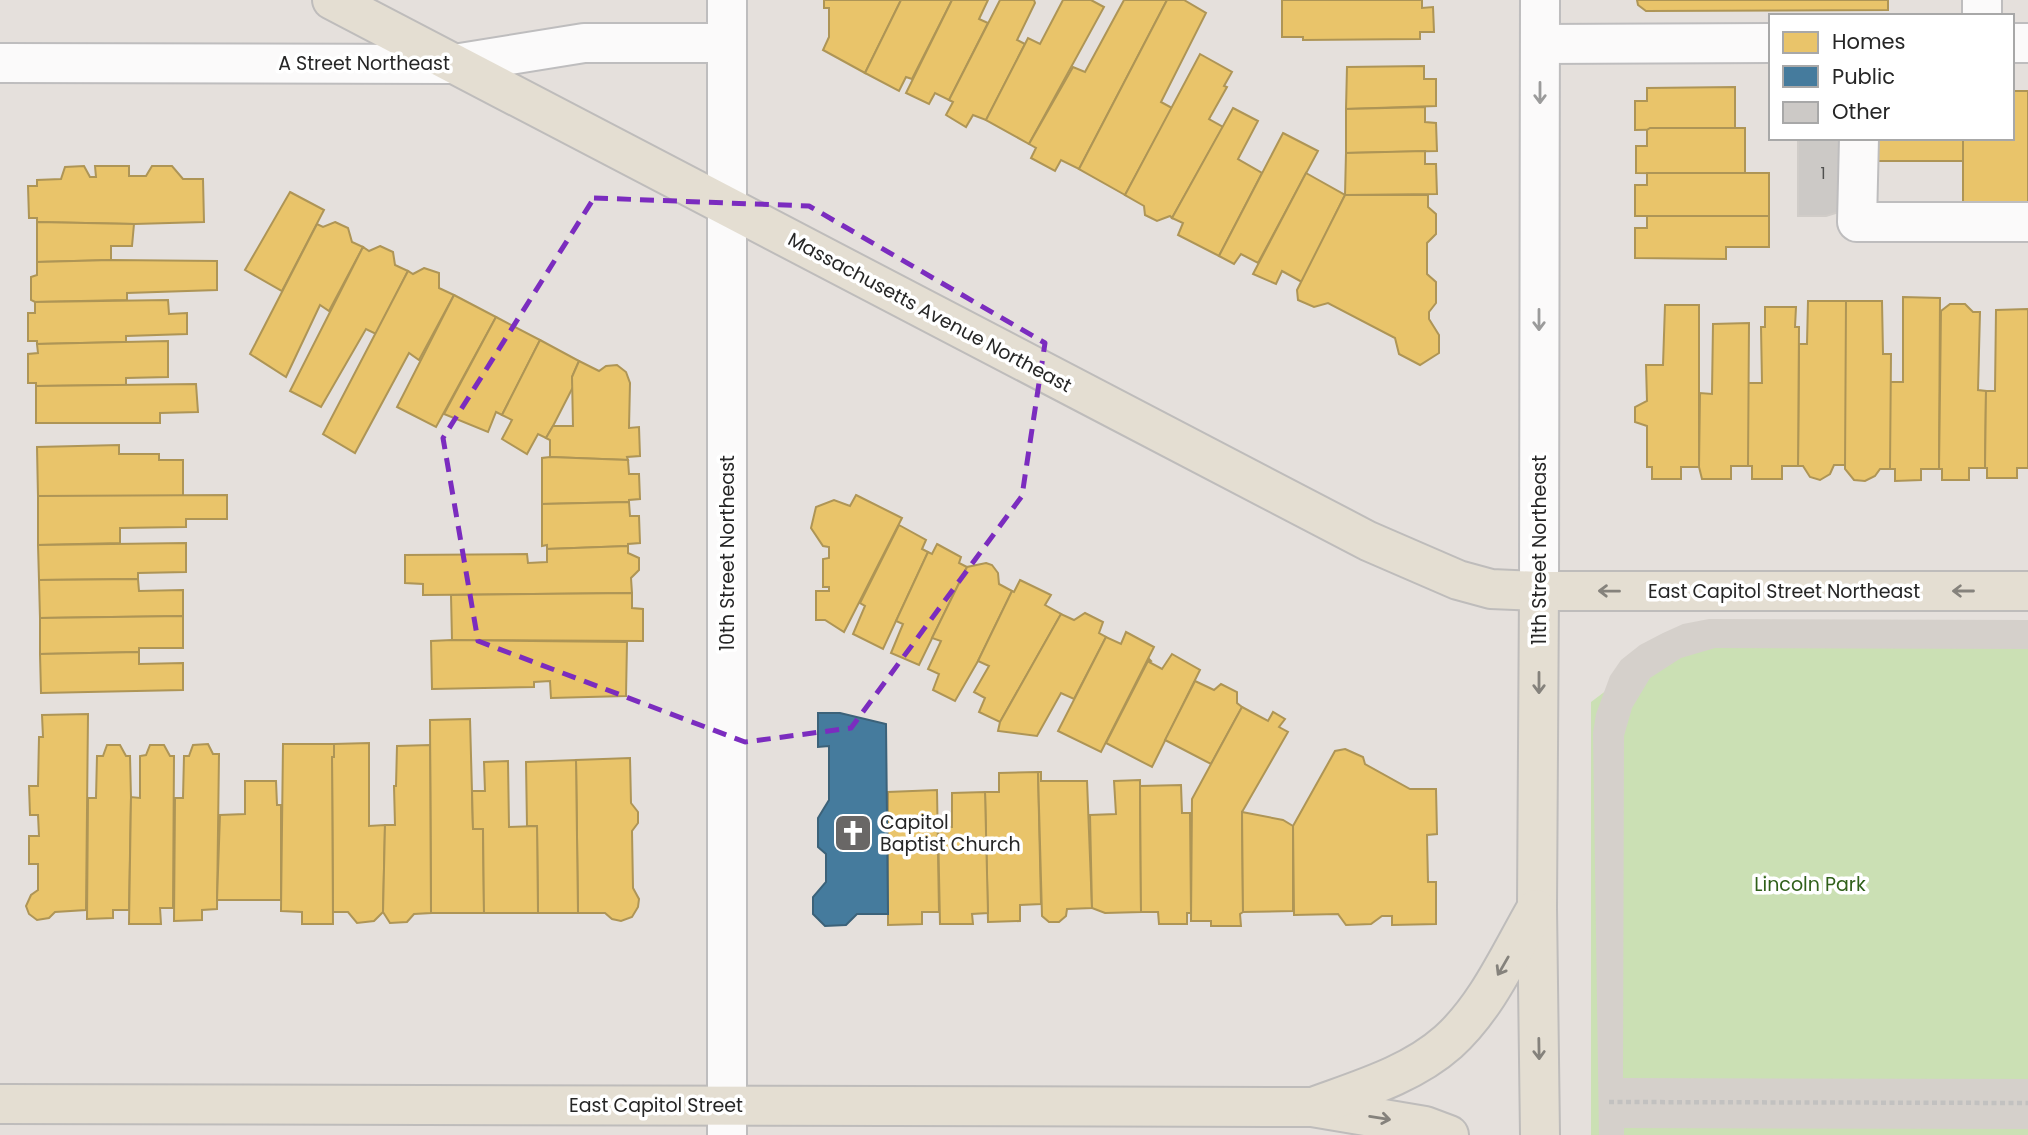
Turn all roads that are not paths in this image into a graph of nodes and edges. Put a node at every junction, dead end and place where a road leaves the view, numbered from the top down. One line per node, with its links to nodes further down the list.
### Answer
1 (332, 0): 8 (main road, Massachusetts Avenue Northeast)
2 (727, 0): 4 (street, 10th Street Northeast)
3 (1540, 0): 6 (street, 11th Street Northeast)
4 (726, 43): 8 (street, A Street Northeast); 10 (street, 10th Street Northeast)
5 (1769, 43): 6 (street)
6 (1540, 44): 12 (street, 11th Street Northeast, one-way to 12)
7 (0, 63): 8 (street, A Street Northeast)
8 (454, 64): 10 (main road, Massachusetts Avenue Northeast)
9 (1859, 140): 11 (street)
10 (726, 205): 12 (main road, Massachusetts Avenue Northeast); 18 (street, 10th Street Northeast)
11 (2028, 222)
12 (1539, 590): 13 (main road, East Capitol Street Northeast, one-way to 12); 14 (main road, 11th Street Northeast, one-way to 14)
13 (2028, 591)
14 (1537, 907): 16 (main road, one-way to 16); 17 (main road, 11th Street Northeast, one-way to 17)
15 (0, 1104): 18 (main road, East Capitol Street)
16 (1312, 1107): 18 (main road, East Capitol Street); 19 (main road, one-way to 19)
17 (1540, 1118)
18 (727, 1120)
19 (1449, 1135)

